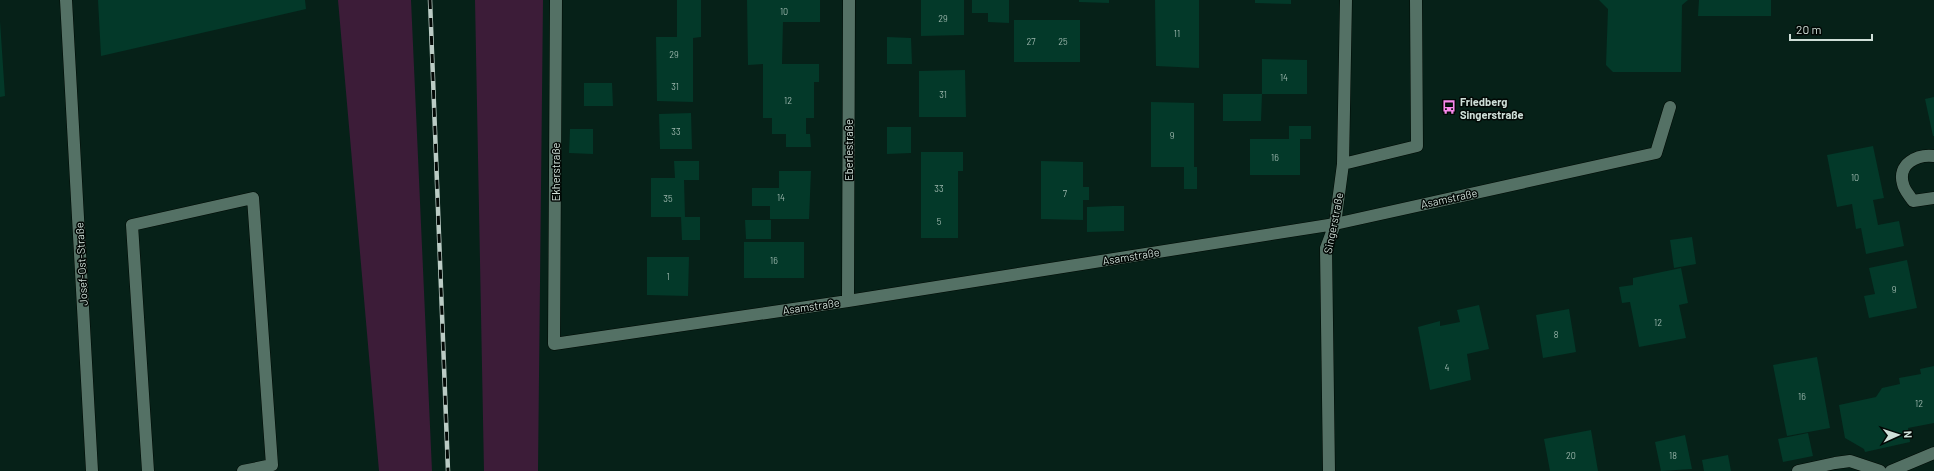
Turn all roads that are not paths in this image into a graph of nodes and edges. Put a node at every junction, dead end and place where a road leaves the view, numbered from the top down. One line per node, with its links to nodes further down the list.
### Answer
1 (66, 0): 14 (street, Josef-Ost-Straße)
2 (556, 0): 12 (street, Ekherstraße)
3 (848, 0): 11 (street, Eberlestraße)
4 (1346, 0): 8 (street, Singerstraße)
5 (1416, 0): 8 (street)
6 (1670, 107): 10 (street, Asamstraße)
7 (1934, 156): 9 (street)
8 (1343, 164): 10 (street, Singerstraße)
9 (1934, 198)
10 (1335, 224): 11 (street, Asamstraße); 17 (street, Singerstraße)
11 (848, 301): 12 (street, Asamstraße)
12 (554, 344)
13 (1934, 453): 20 (street)
14 (92, 471)
15 (148, 471): 16 (street)
16 (243, 471)
17 (1329, 471)
18 (1798, 471): 19 (street)
19 (1880, 471)
20 (1892, 471)

